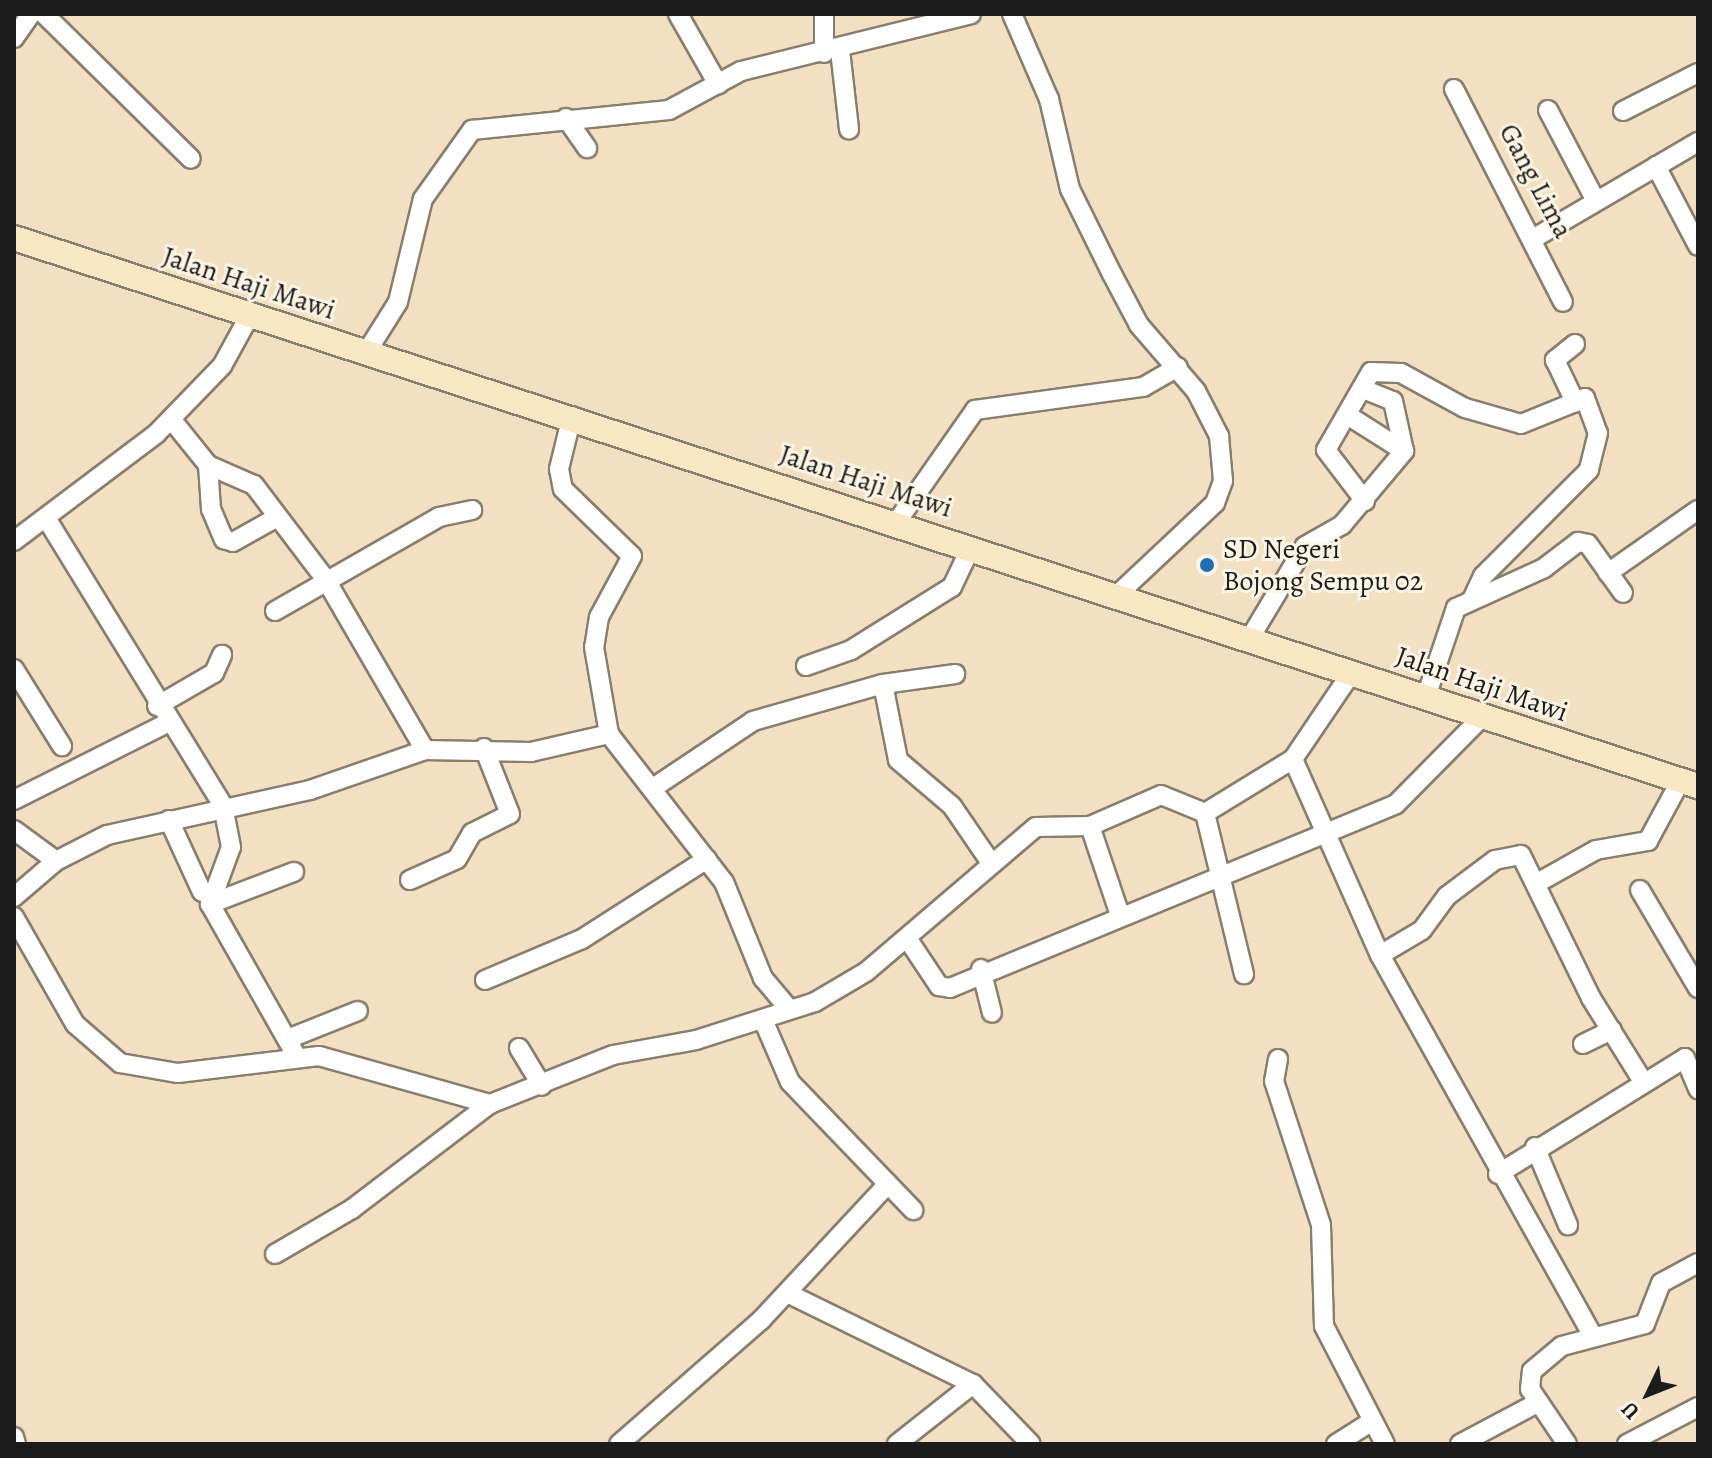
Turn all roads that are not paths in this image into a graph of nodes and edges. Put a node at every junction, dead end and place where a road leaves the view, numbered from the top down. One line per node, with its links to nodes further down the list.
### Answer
1 (44, 14): 16 (street)
2 (678, 14): 8 (street)
3 (824, 14): 6 (street)
4 (971, 14): 6 (street)
5 (1012, 14): 26 (street)
6 (832, 51): 8 (street); 13 (street)
7 (1696, 79): 11 (street)
8 (718, 84): 12 (street)
9 (1454, 89): 19 (street, Gang Lima)
10 (1548, 110): 18 (street)
11 (1623, 111)
12 (566, 118): 15 (street); 25 (street)
13 (849, 129)
14 (1698, 142): 17 (street)
15 (587, 148)
16 (191, 159)
17 (1656, 166): 18 (street); 21 (street)
18 (1596, 201): 19 (street)
19 (1536, 237): 22 (street, Gang Lima)
20 (14, 238): 23 (street, Jalan Haji Mawi)
21 (1698, 246)
22 (1563, 302)
23 (251, 313): 25 (street, Jalan Haji Mawi); 31 (street)
24 (1575, 344): 28 (street)
25 (366, 353): 30 (street, Jalan Haji Mawi)
26 (1178, 367): 39 (street); 45 (street)
27 (1363, 389): 28 (street); 29 (street); 32 (street)
28 (1575, 402): 46 (street)
29 (1347, 415): 32 (street); 34 (street)
30 (572, 416): 39 (street, Jalan Haji Mawi); 59 (street)
31 (171, 419): 33 (street); 38 (street)
32 (1404, 451): 34 (street)
33 (208, 465): 37 (street); 37 (street)
34 (1365, 501): 48 (street)
35 (472, 510): 43 (street)
36 (1698, 510): 42 (street)
37 (274, 519): 43 (street)
38 (48, 521): 40 (street); 56 (street)
39 (896, 523): 41 (street, Jalan Haji Mawi)
40 (14, 541)
41 (971, 547): 45 (street, Jalan Haji Mawi); 50 (street)
42 (1608, 573): 44 (street); 46 (street)
43 (326, 580): 47 (street); 62 (street)
44 (1623, 593)
45 (1117, 595): 48 (street, Jalan Haji Mawi)
46 (1472, 600): 55 (street)
47 (275, 611)
48 (1250, 638): 52 (street, Jalan Haji Mawi)
49 (222, 655): 56 (street)
50 (806, 666)
51 (14, 669): 60 (street)
52 (1352, 672): 55 (street, Jalan Haji Mawi); 63 (street)
53 (955, 674): 54 (street)
54 (883, 684): 65 (street); 75 (street)
55 (1426, 697): 57 (street, Jalan Haji Mawi)
56 (157, 706): 58 (street)
57 (1482, 717): 64 (street, Jalan Haji Mawi); 72 (street)
58 (167, 723): 66 (street); 67 (street)
59 (609, 734): 61 (street); 65 (street)
60 (62, 746)
61 (484, 748): 62 (street); 77 (street)
62 (425, 750): 67 (street)
63 (1293, 759): 68 (street); 72 (street)
64 (1690, 783): 79 (street)
65 (656, 786): 73 (street)
66 (14, 800)
67 (223, 806): 69 (street); 82 (street)
68 (1205, 813): 70 (street); 78 (street)
69 (169, 820): 74 (street); 82 (street)
70 (1090, 826): 75 (street); 83 (street)
71 (14, 830): 74 (street)
72 (1327, 836): 78 (street); 86 (street)
73 (707, 859): 89 (street); 91 (street)
74 (56, 861): 81 (street)
75 (991, 863): 85 (street)
76 (294, 872): 82 (street)
77 (410, 880)
78 (1220, 880): 83 (street); 88 (street)
79 (1539, 882): 86 (street); 95 (street)
80 (1640, 890): 90 (street)
81 (14, 897)
82 (206, 898): 96 (street)
83 (1120, 915): 87 (street)
84 (14, 917): 100 (street)
85 (907, 938): 87 (street); 91 (street)
86 (1380, 955): 107 (street)
87 (981, 969): 93 (street)
88 (1244, 974)
89 (485, 980)
90 (1698, 988)
91 (787, 1007): 94 (street)
92 (358, 1011): 96 (street)
93 (992, 1013)
94 (764, 1022): 103 (street); 108 (street)
95 (1612, 1030): 97 (street); 102 (street)
96 (290, 1038): 100 (street)
97 (1583, 1044)
98 (519, 1048): 103 (street)
99 (1692, 1054): 102 (street); 104 (street)
100 (297, 1057): 105 (street)
101 (1278, 1059): 118 (street)
102 (1642, 1080): 106 (street)
103 (542, 1086): 105 (street)
104 (1698, 1089)
105 (490, 1104): 111 (street)
106 (1535, 1147): 107 (street); 110 (street)
107 (1498, 1174): 114 (street)
108 (888, 1184): 109 (street); 113 (street)
109 (913, 1210)
110 (1568, 1225)
111 (275, 1254)
112 (1698, 1263): 114 (street)
113 (787, 1293): 115 (street); 121 (street)
114 (1592, 1334): 116 (street)
115 (973, 1384): 122 (street); 123 (street)
116 (1539, 1402): 126 (street); 127 (street)
117 (1698, 1407): 128 (street)
118 (1371, 1422): 124 (street); 125 (street)
119 (14, 1437): 120 (street)
120 (16, 1444)
121 (619, 1444)
122 (897, 1444)
123 (1031, 1444)
124 (1336, 1444)
125 (1385, 1444)
126 (1460, 1444)
127 (1567, 1444)
128 (1627, 1444)

